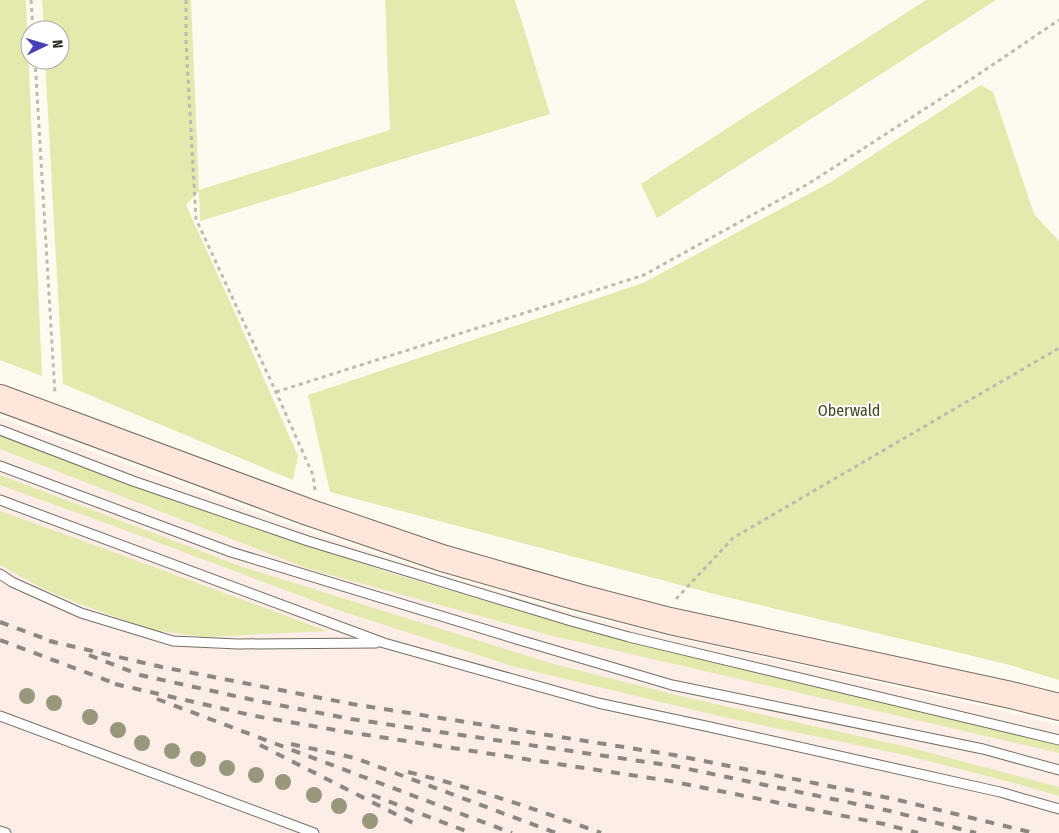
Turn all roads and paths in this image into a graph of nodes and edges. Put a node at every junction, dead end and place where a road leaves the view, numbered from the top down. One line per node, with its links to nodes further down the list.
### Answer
1 (31, 0): 3 (path)
2 (186, 0): 7 (path)
3 (32, 20)
4 (1059, 20): 7 (path)
5 (36, 70): 9 (path)
6 (1059, 348): 15 (path)
7 (276, 392): 12 (path)
8 (0, 398): 9 (street)
9 (48, 416): 15 (street)
10 (0, 430): 19 (lane)
11 (0, 466): 20 (lane)
12 (306, 491)
13 (0, 500): 16 (lane)
14 (0, 574): 16 (lane)
15 (677, 607): 17 (street)
16 (384, 643): 21 (lane)
17 (1059, 707)
18 (0, 716): 24 (lane)
19 (1059, 740)
20 (1059, 770)
21 (1059, 809)
22 (0, 831): 23 (lane)
23 (6, 833)
24 (314, 833)

